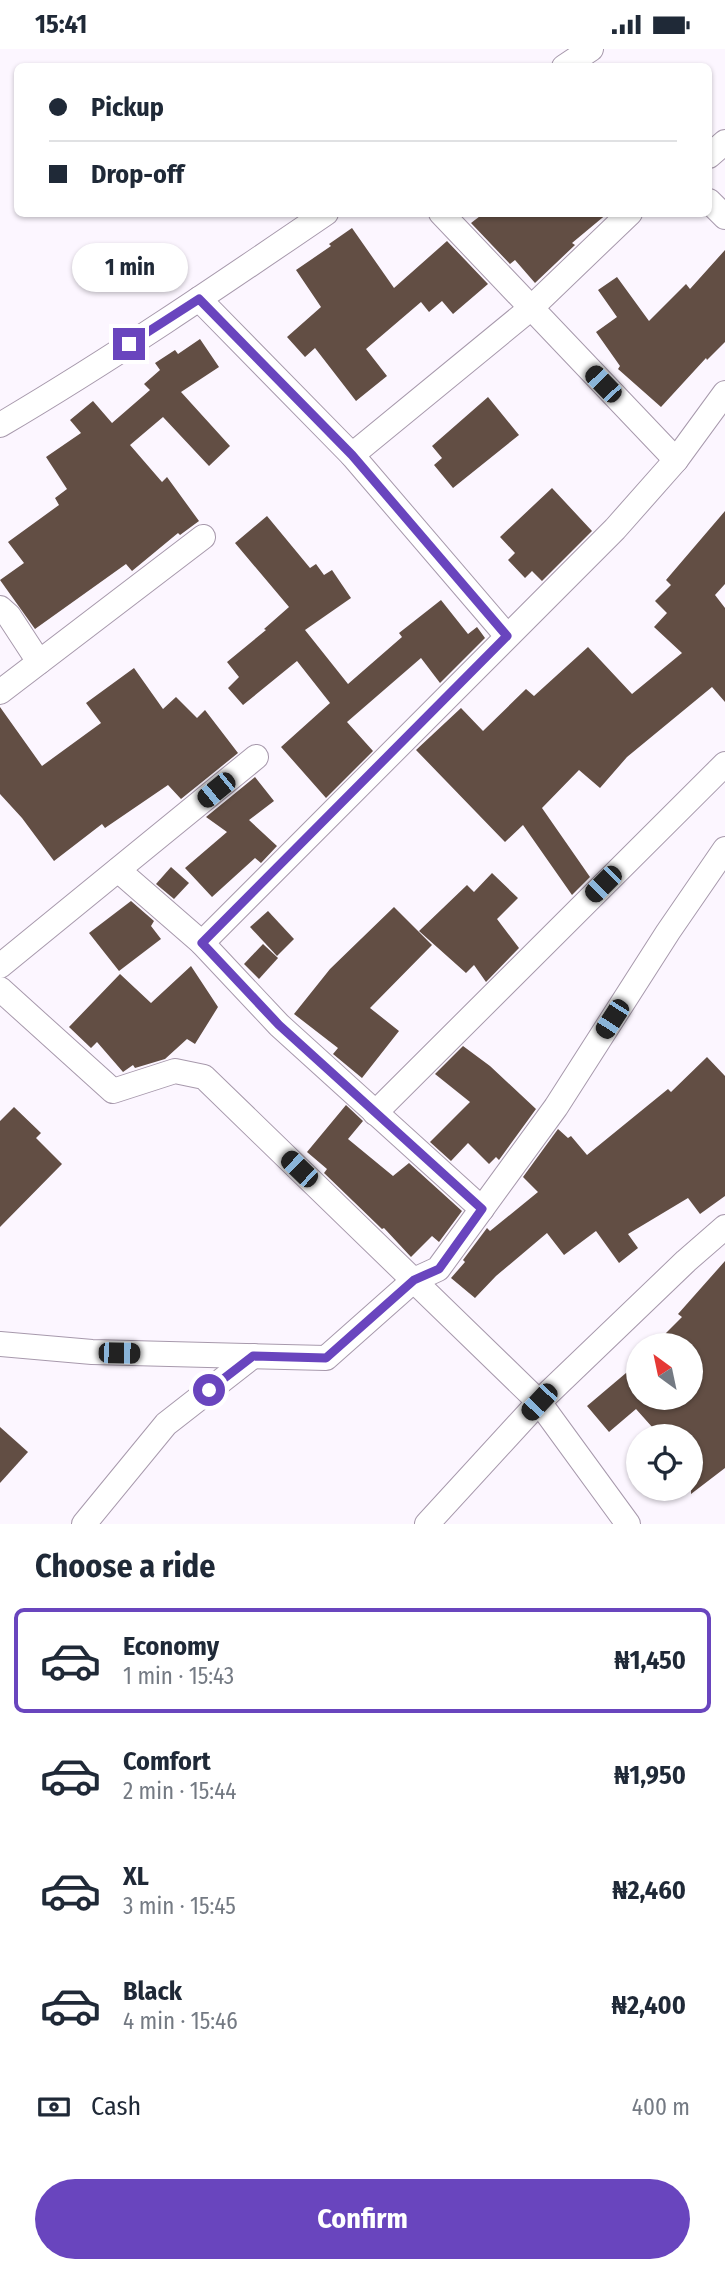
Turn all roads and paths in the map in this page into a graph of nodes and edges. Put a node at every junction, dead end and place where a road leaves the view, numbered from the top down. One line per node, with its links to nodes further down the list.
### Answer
1 (712, 204): 5 (street)
2 (320, 217): 6 (street)
3 (445, 217): 7 (street)
4 (626, 217): 7 (street)
5 (725, 217)
6 (199, 299): 9 (street); 10 (street)
7 (530, 309): 10 (street); 11 (street)
8 (725, 393): 11 (street)
9 (0, 425)
10 (352, 455): 14 (street)
11 (676, 460): 14 (street)
12 (203, 537): 15 (street)
13 (0, 608): 15 (street)
14 (507, 636): 21 (street)
15 (39, 662): 16 (street)
16 (0, 692)
17 (256, 757): 20 (street)
18 (725, 764): 24 (street)
19 (725, 849): 25 (street)
20 (118, 870): 21 (street); 22 (street)
21 (202, 943): 24 (street)
22 (0, 966)
23 (0, 989): 27 (street)
24 (375, 1113): 25 (street)
25 (482, 1209): 27 (street)
26 (725, 1227): 30 (street)
27 (414, 1280): 29 (street); 30 (street)
28 (0, 1344): 29 (street)
29 (253, 1356): 31 (street)
30 (539, 1402): 32 (street); 33 (street)
31 (85, 1524)
32 (427, 1524)
33 (628, 1524)

